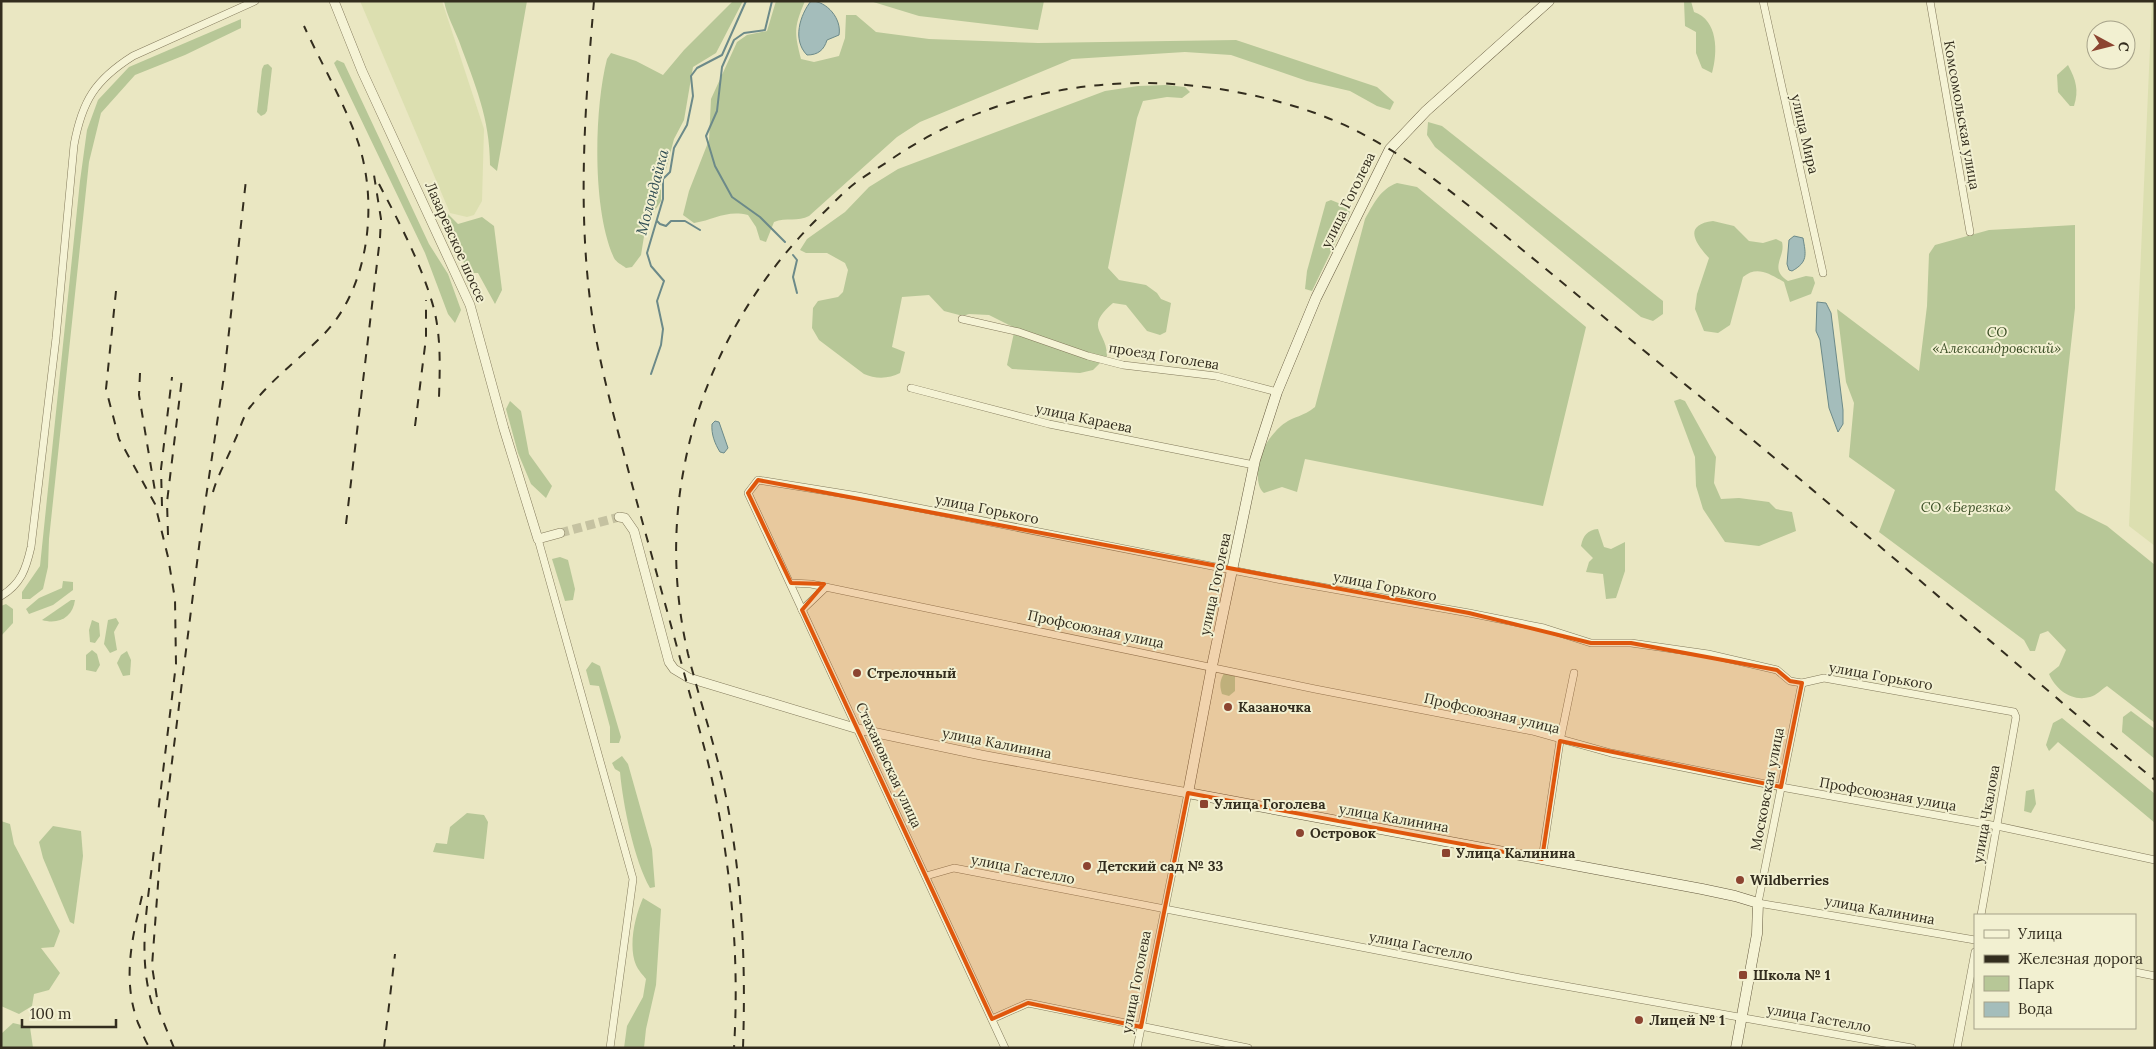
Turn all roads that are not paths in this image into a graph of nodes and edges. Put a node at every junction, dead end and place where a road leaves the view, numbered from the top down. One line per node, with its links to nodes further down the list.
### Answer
1 (255, 1): 19 (street)
2 (334, 1): 15 (street, Лазаревское шоссе)
3 (1549, 1): 10 (main road, улица Гоголева)
4 (1762, 1): 7 (street, улица Мира)
5 (1930, 1): 6 (street, Комсомольская улица)
6 (1970, 232)
7 (1823, 273)
8 (962, 318): 10 (street, проезд Гоголева)
9 (911, 388): 11 (street, улица Караева)
10 (1277, 392): 11 (main road, улица Гоголева)
11 (1254, 465): 16 (main road, улица Гоголева)
12 (748, 493): 16 (street, улица Горького); 17 (street, Стахановская улица)
13 (619, 517): 25 (street, улица Калинина)
14 (560, 533): 15 (street)
15 (538, 538): 43 (street)
16 (1231, 570): 21 (main road, улица Гоголева); 23 (street, улица Горького)
17 (791, 583): 18 (street, Профсоюзная улица); 20 (street, Стахановская улица)
18 (825, 588): 20 (street); 21 (street, Профсоюзная улица)
19 (1, 596)
20 (802, 610): 25 (street, Стахановская улица)
21 (1212, 666): 26 (street, Профсоюзная улица); 28 (main road, улица Гоголева)
22 (1574, 672): 26 (street)
23 (1802, 683): 24 (street, улица Горького); 27 (street, Московская улица)
24 (2016, 717): 29 (street, улица Чкалова)
25 (858, 729): 28 (street, улица Калинина); 32 (street, Стахановская улица)
26 (1560, 741): 27 (street, Профсоюзная улица); 30 (street)
27 (1782, 787): 29 (street, Профсоюзная улица); 33 (street, Московская улица)
28 (1188, 793): 30 (main road, улица Калинина); 34 (street, улица Гоголева)
29 (1997, 826): 31 (street, Профсоюзная улица); 35 (street, улица Чкалова)
30 (1542, 859): 33 (main road, улица Калинина)
31 (2155, 860)
32 (926, 876): 34 (street, улица Гастелло); 41 (street, Стахановская улица)
33 (1758, 903): 36 (street, улица Калинина); 40 (main road, Московская улица)
34 (1165, 909): 40 (street, улица Гастелло); 42 (street, улица Гоголева)
35 (1981, 914)
36 (1974, 940)
37 (1974, 957): 49 (street)
38 (2136, 972): 39 (street)
39 (2155, 976)
40 (1742, 1018): 47 (main road, Московская улица); 48 (street, улица Гастелло)
41 (992, 1019): 42 (street); 44 (street, Стахановская улица)
42 (1141, 1027): 45 (street, улица Гоголева); 46 (street)
43 (610, 1048)
44 (1005, 1048)
45 (1137, 1048)
46 (1248, 1048)
47 (1736, 1048)
48 (1912, 1048)
49 (1957, 1048)

